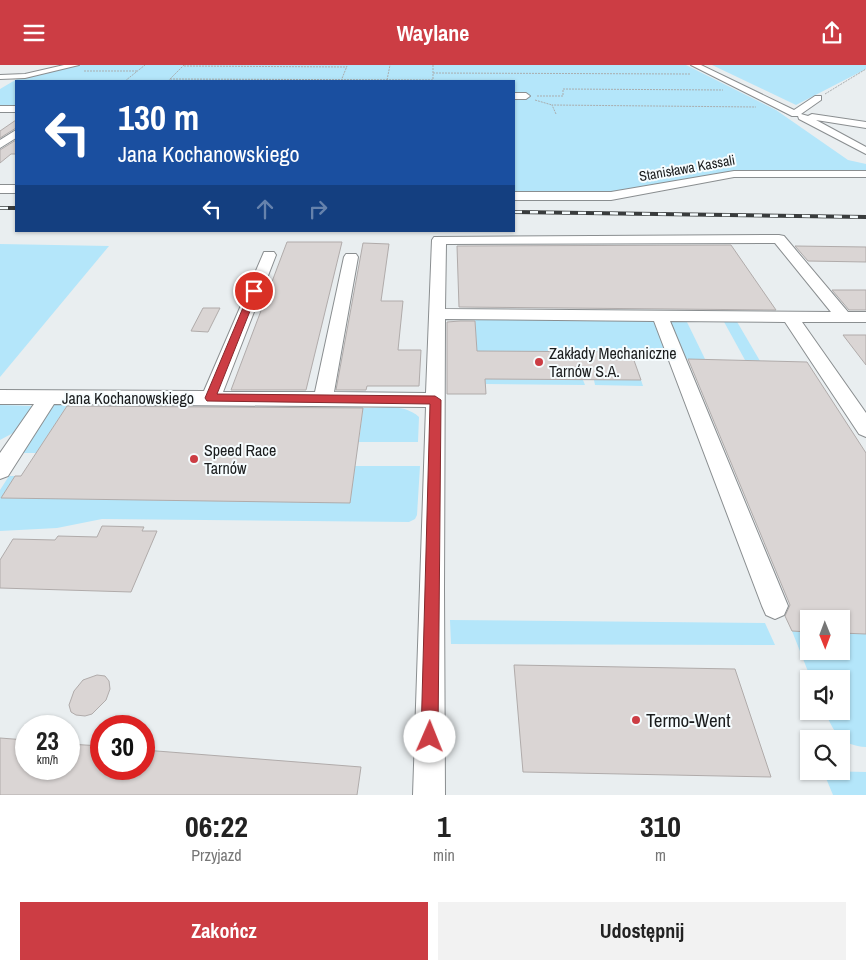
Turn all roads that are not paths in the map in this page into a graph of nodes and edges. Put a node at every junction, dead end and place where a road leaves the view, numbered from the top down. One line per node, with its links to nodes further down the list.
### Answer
1 (20, 65): 4 (street)
2 (75, 65): 4 (street)
3 (694, 69): 10 (street)
4 (0, 76)
5 (515, 96): 6 (street)
6 (527, 96)
7 (818, 98): 10 (street)
8 (0, 109): 9 (street)
9 (15, 109)
10 (800, 115): 11 (street); 14 (street)
11 (866, 125)
12 (15, 134): 13 (street)
13 (0, 145)
14 (866, 151)
15 (866, 175): 18 (street, Stanisława Kassali)
16 (0, 189): 17 (street)
17 (15, 189)
18 (515, 196)
19 (269, 255): 28 (street)
20 (351, 257): 29 (street)
21 (436, 314): 22 (street); 24 (street); 30 (street)
22 (660, 316): 23 (street); 34 (street)
23 (790, 317): 24 (street); 31 (street)
24 (844, 317): 25 (street)
25 (866, 317)
26 (0, 397): 27 (street, Jana Kochanowskiego)
27 (49, 397): 28 (street, Jana Kochanowskiego); 32 (street)
28 (210, 398): 29 (street, Jana Kochanowskiego)
29 (323, 399): 30 (street, Jana Kochanowskiego)
30 (435, 400): 35 (street)
31 (866, 429)
32 (9, 444): 33 (street)
33 (0, 470)
34 (775, 607)
35 (429, 795)

